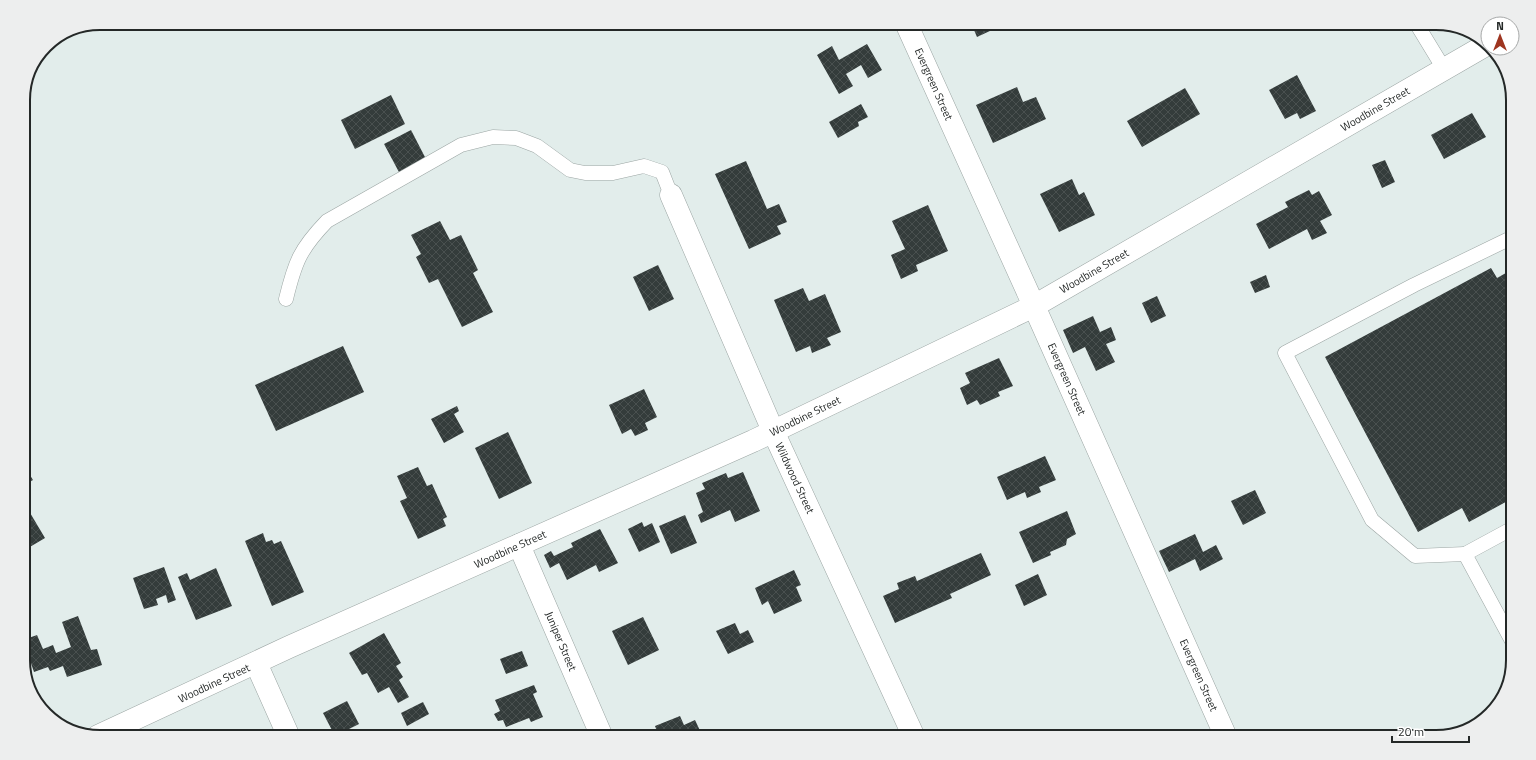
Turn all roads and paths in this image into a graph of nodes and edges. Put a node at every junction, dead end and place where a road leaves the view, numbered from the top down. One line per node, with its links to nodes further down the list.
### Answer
1 (909, 30): 8 (street, Evergreen Street)
2 (1420, 30): 4 (lane)
3 (1480, 48): 4 (street, Woodbine Street)
4 (1444, 69): 8 (street, Woodbine Street)
5 (671, 194): 7 (lane); 9 (street, Wildwood Street)
6 (1506, 241): 12 (lane)
7 (286, 299)
8 (1034, 306): 9 (street, Woodbine Street); 19 (street, Evergreen Street)
9 (773, 432): 11 (street, Woodbine Street); 18 (street, Wildwood Street)
10 (1506, 532): 12 (lane)
11 (519, 545): 14 (street, Woodbine Street); 17 (street, Juniper Street)
12 (1465, 554): 13 (lane)
13 (1506, 630)
14 (256, 663): 15 (street, Woodbine Street); 16 (street)
15 (111, 730)
16 (286, 730)
17 (599, 730)
18 (911, 730)
19 (1223, 730)

